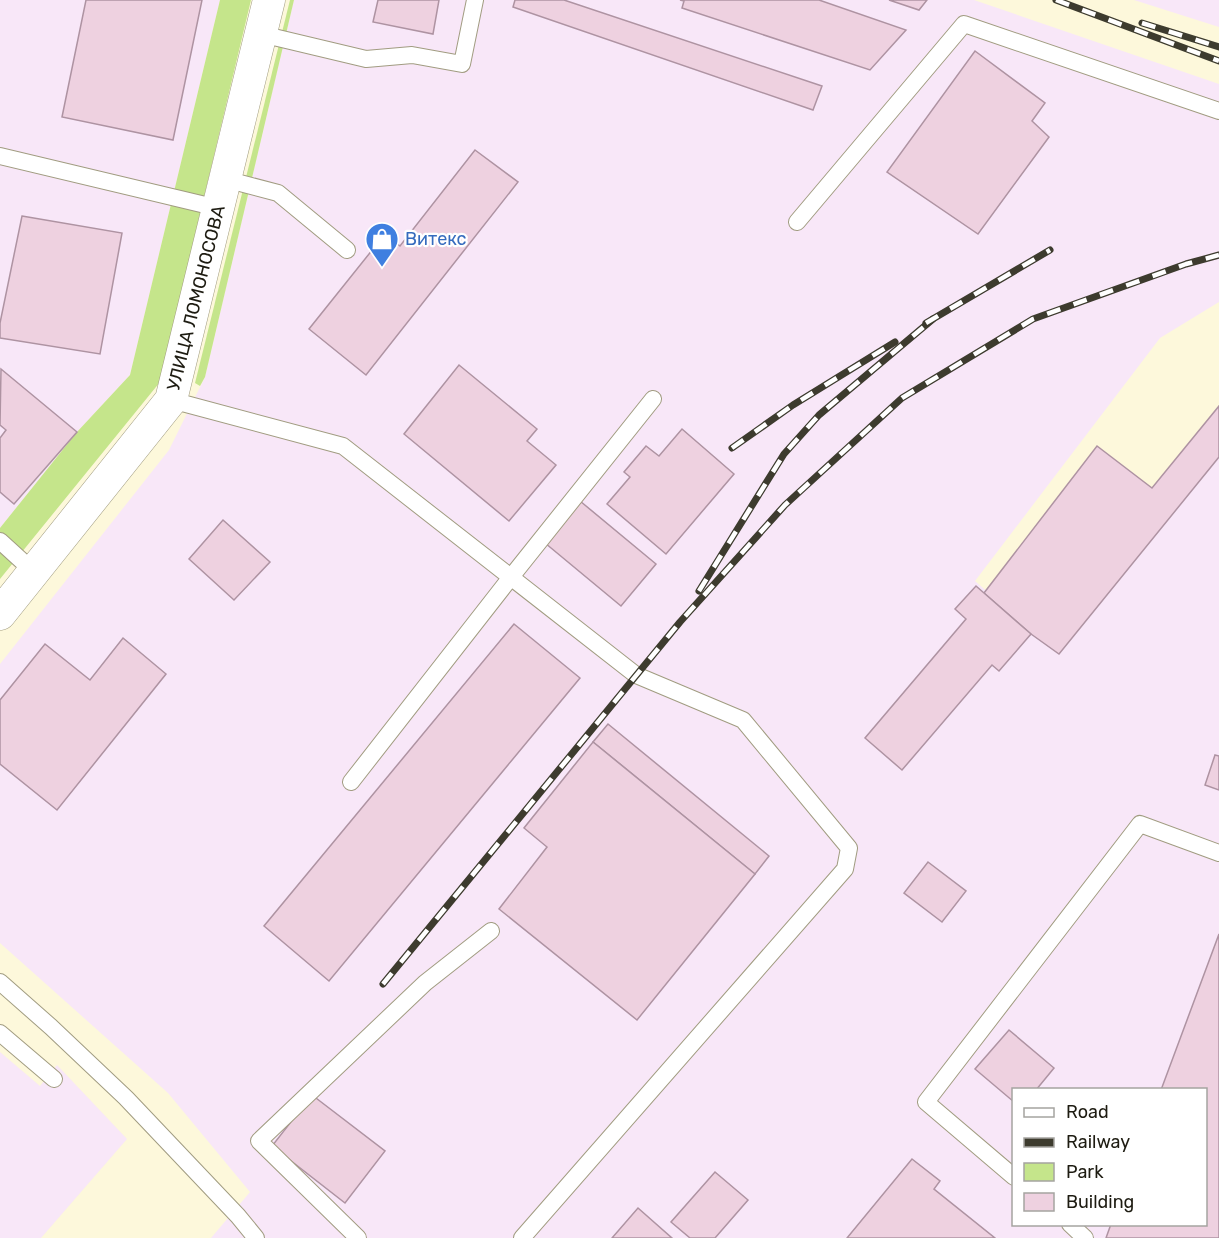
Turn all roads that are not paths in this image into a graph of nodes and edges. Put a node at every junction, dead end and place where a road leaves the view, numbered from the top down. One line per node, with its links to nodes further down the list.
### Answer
1 (269, 0): 3 (street, УЛИЦА ЛОМОНОСОВА)
2 (475, 0): 3 (lane)
3 (261, 34): 6 (street, УЛИЦА ЛОМОНОСОВА)
4 (1219, 111): 7 (lane)
5 (0, 156): 6 (lane)
6 (221, 194): 8 (lane); 10 (street, УЛИЦА ЛОМОНОСОВА)
7 (797, 222)
8 (347, 250)
9 (653, 399): 13 (lane)
10 (171, 400): 12 (street, УЛИЦА ЛОМОНОСОВА); 13 (lane)
11 (0, 541): 12 (lane)
12 (34, 572): 14 (street, УЛИЦА ЛОМОНОСОВА)
13 (511, 577): 15 (lane); 25 (lane)
14 (0, 614)
15 (351, 782)
16 (1219, 853): 21 (lane)
17 (491, 931): 24 (lane)
18 (0, 982): 23 (lane)
19 (0, 1033): 20 (lane)
20 (54, 1079)
21 (1012, 1175)
22 (1072, 1226): 26 (lane)
23 (256, 1238)
24 (358, 1238)
25 (522, 1238)
26 (1085, 1238)

